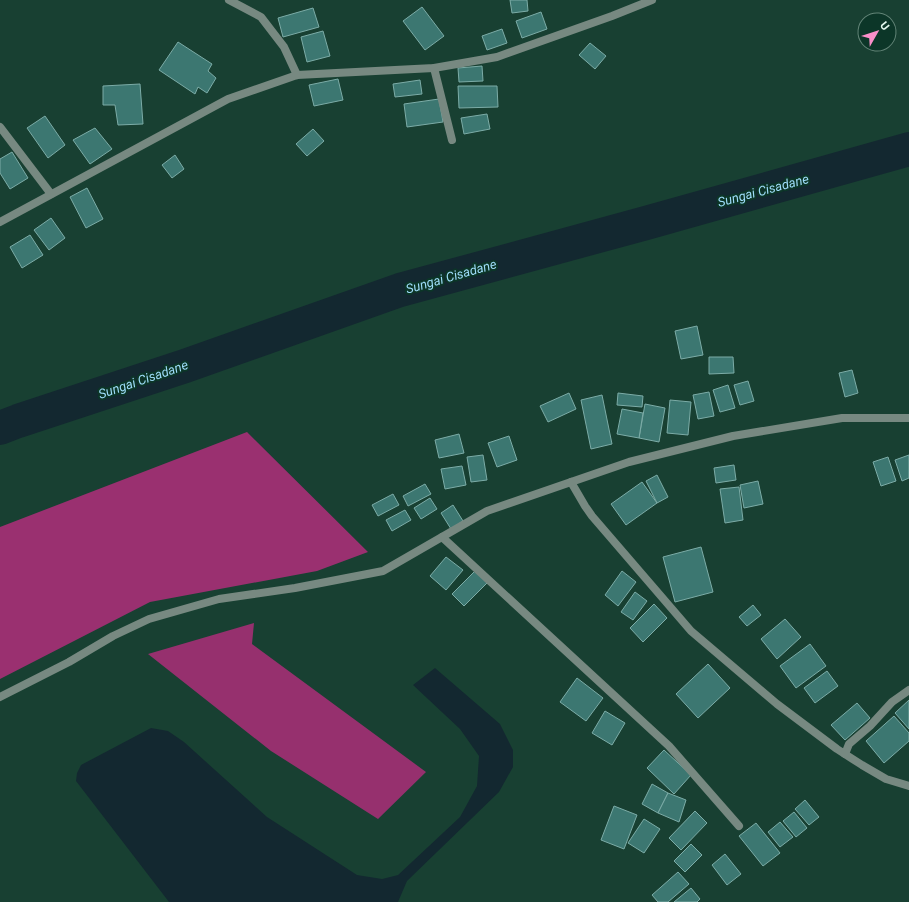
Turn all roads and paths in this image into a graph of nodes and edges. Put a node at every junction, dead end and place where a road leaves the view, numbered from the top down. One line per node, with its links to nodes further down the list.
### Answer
1 (230, 0): 4 (street)
2 (652, 0): 3 (street)
3 (434, 68): 4 (street); 6 (street)
4 (297, 75): 7 (street)
5 (0, 127): 7 (street)
6 (452, 140)
7 (51, 194): 8 (street)
8 (0, 222)
9 (909, 418): 10 (street)
10 (571, 482): 11 (street); 14 (street)
11 (442, 537): 13 (street); 16 (street)
12 (909, 690): 14 (street)
13 (0, 697)
14 (845, 754): 15 (street)
15 (909, 786)
16 (739, 826)

